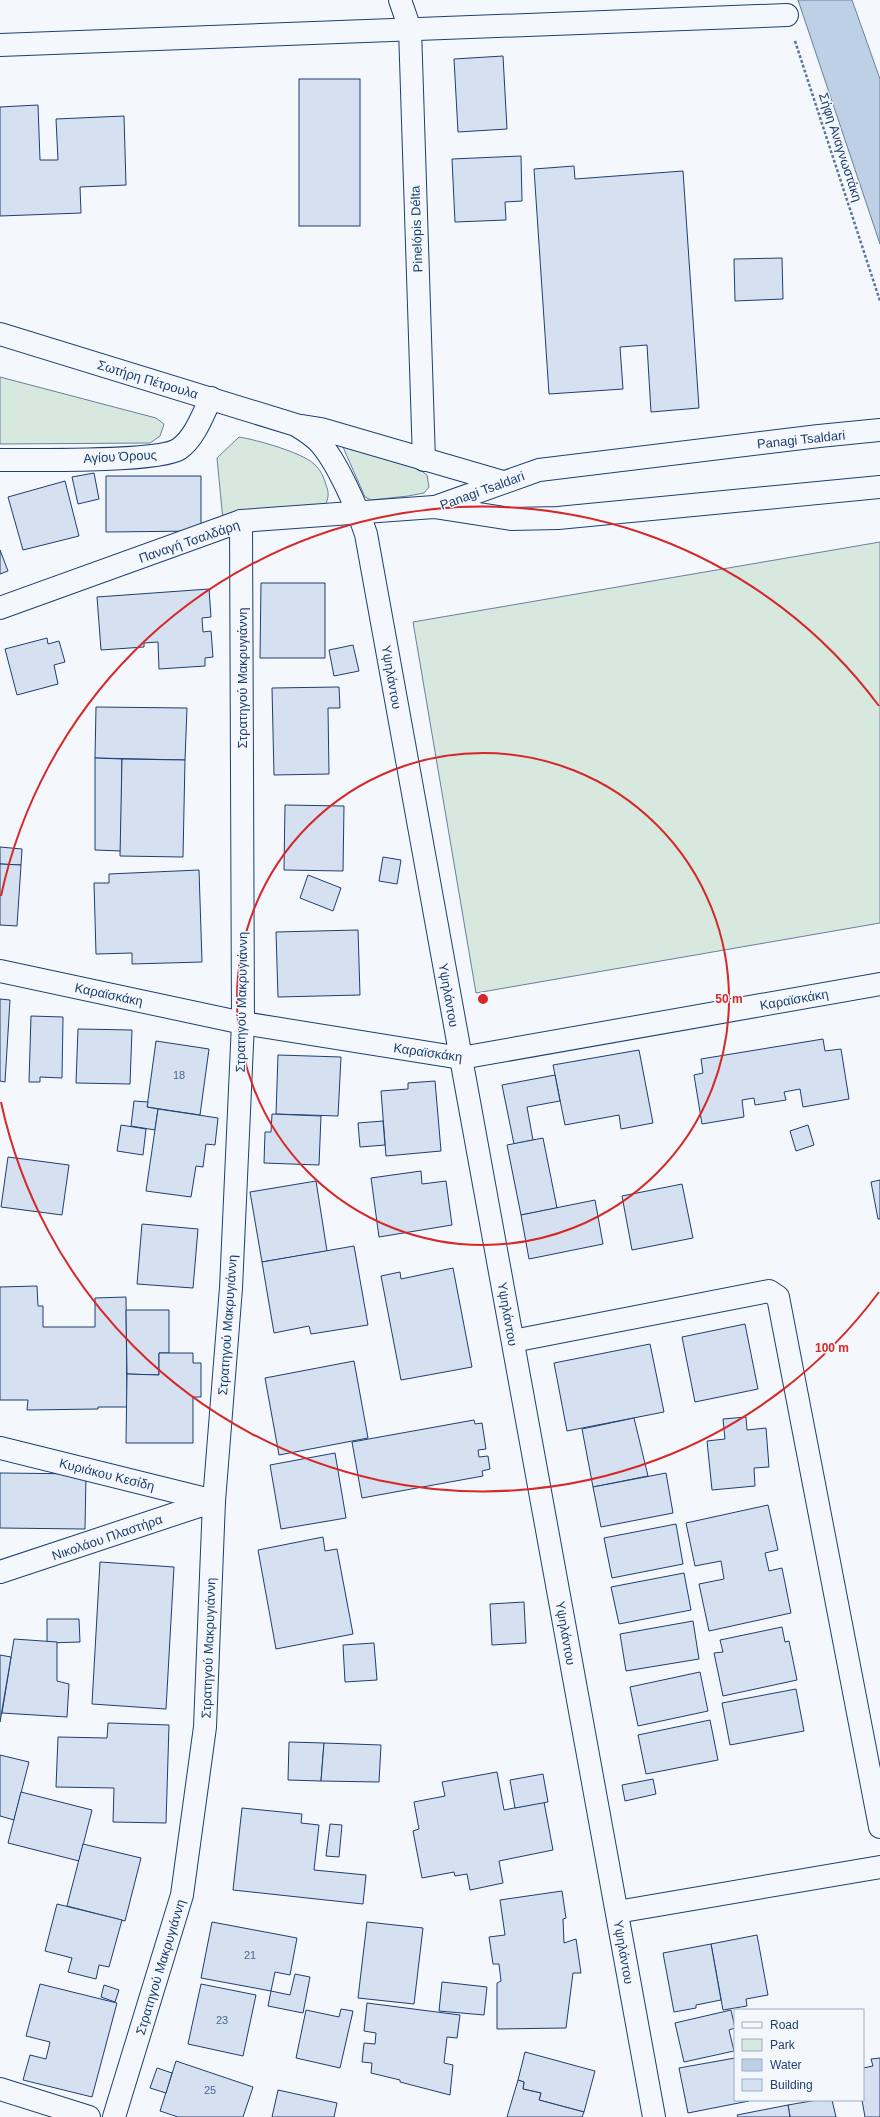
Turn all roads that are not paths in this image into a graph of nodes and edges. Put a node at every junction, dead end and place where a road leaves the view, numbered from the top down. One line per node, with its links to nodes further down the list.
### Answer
1 (400, 0): 3 (street, Pinelópis Délta)
2 (787, 15): 3 (street)
3 (410, 29): 4 (street); 10 (street, Pinelópis Délta)
4 (0, 45)
5 (0, 334): 6 (street, Σωτήρη Πέτρουλα)
6 (212, 398): 7 (street, Σωτήρη Πέτρουλα); 9 (street, Αγίου Όρους)
7 (296, 425): 10 (street, Σωτήρη Πέτρουλα); 14 (street, Σωτήρη Πέτρουλα)
8 (880, 430): 11 (street, Panagi Tsaldari)
9 (0, 460)
10 (424, 460): 11 (street, Σωτήρη Πέτρουλα)
11 (503, 482): 13 (street, Panagi Tsaldari)
12 (880, 487): 13 (street, Panagi Tsaldari)
13 (434, 507): 14 (street, Παναγή Τσαλδάρη)
14 (358, 512): 15 (street, Παναγή Τσαλδάρη); 20 (street, Υψηλάντου)
15 (241, 521): 16 (street, Παναγή Τσαλδάρη); 19 (street, Στρατηγού Μακρυγιάννη)
16 (0, 608)
17 (0, 971): 19 (street, Καραϊσκάκη)
18 (880, 984): 20 (street, Καραϊσκάκη)
19 (243, 1023): 20 (street, Καραϊσκάκη); 23 (street, Στρατηγού Μακρυγιάννη)
20 (460, 1058): 21 (street, Υψηλάντου)
21 (513, 1340): 25 (street); 27 (street, Υψηλάντου)
22 (0, 1448): 23 (street, Κυριάκου Κεσίδη)
23 (214, 1501): 24 (street, Νικολάου Πλαστήρα); 30 (street, Στρατηγού Μακρυγιάννη)
24 (0, 1572)
25 (880, 1827)
26 (880, 1867): 27 (street)
27 (617, 1912): 31 (street, Υψηλάντου)
28 (0, 2089): 29 (street)
29 (89, 2117)
30 (114, 2117)
31 (654, 2117)

